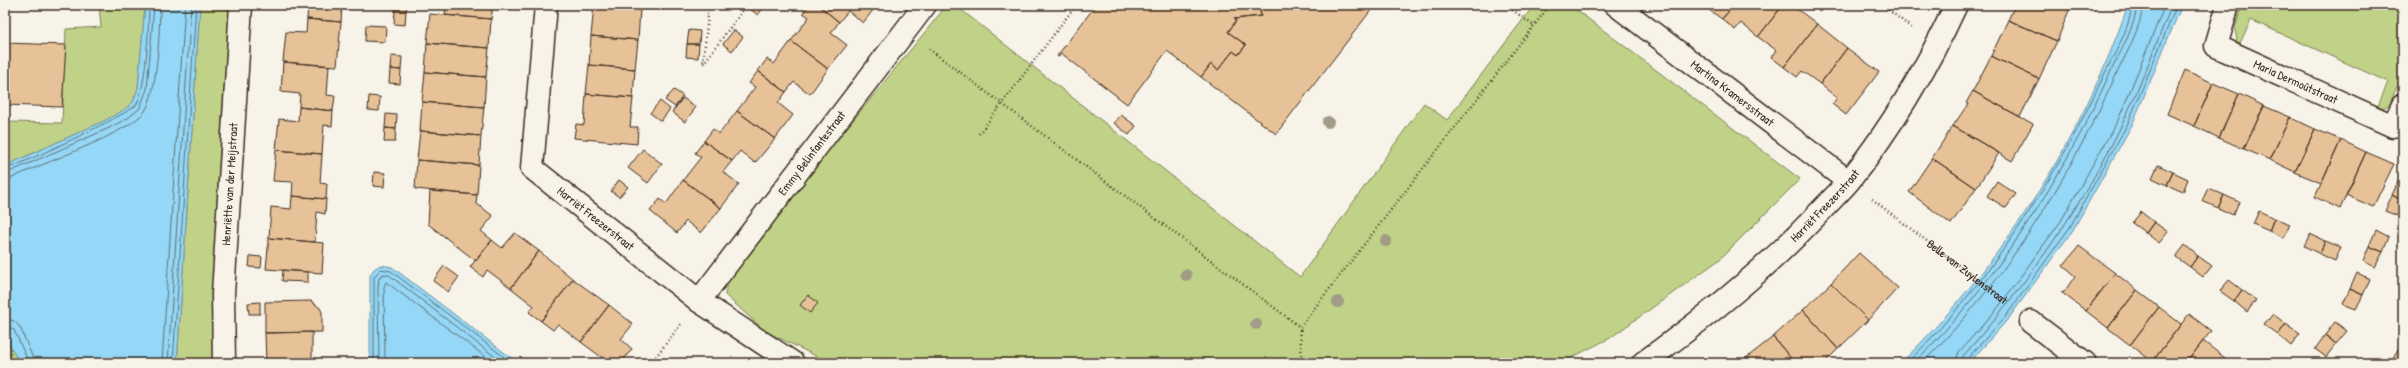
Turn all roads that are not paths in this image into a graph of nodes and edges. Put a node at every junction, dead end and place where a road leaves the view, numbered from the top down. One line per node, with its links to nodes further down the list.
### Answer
1 (241, 5): 11 (street, Henriëtte van der Meijstraat)
2 (546, 5): 9 (street, Harriët Freezerstraat)
3 (925, 5): 9 (street, Emmy Belinfantestraat)
4 (1616, 5): 8 (street, Martina Kramersstraat)
5 (1956, 5): 8 (street, Harriët Freezerstraat)
6 (2228, 5): 7 (street, Maria Dermoûtstraat)
7 (2403, 105)
8 (1848, 181): 13 (street, Harriët Freezerstraat)
9 (699, 301): 12 (street, Harriët Freezerstraat)
10 (2031, 322): 14 (street)
11 (224, 363)
12 (793, 363)
13 (1643, 363)
14 (2085, 363)

